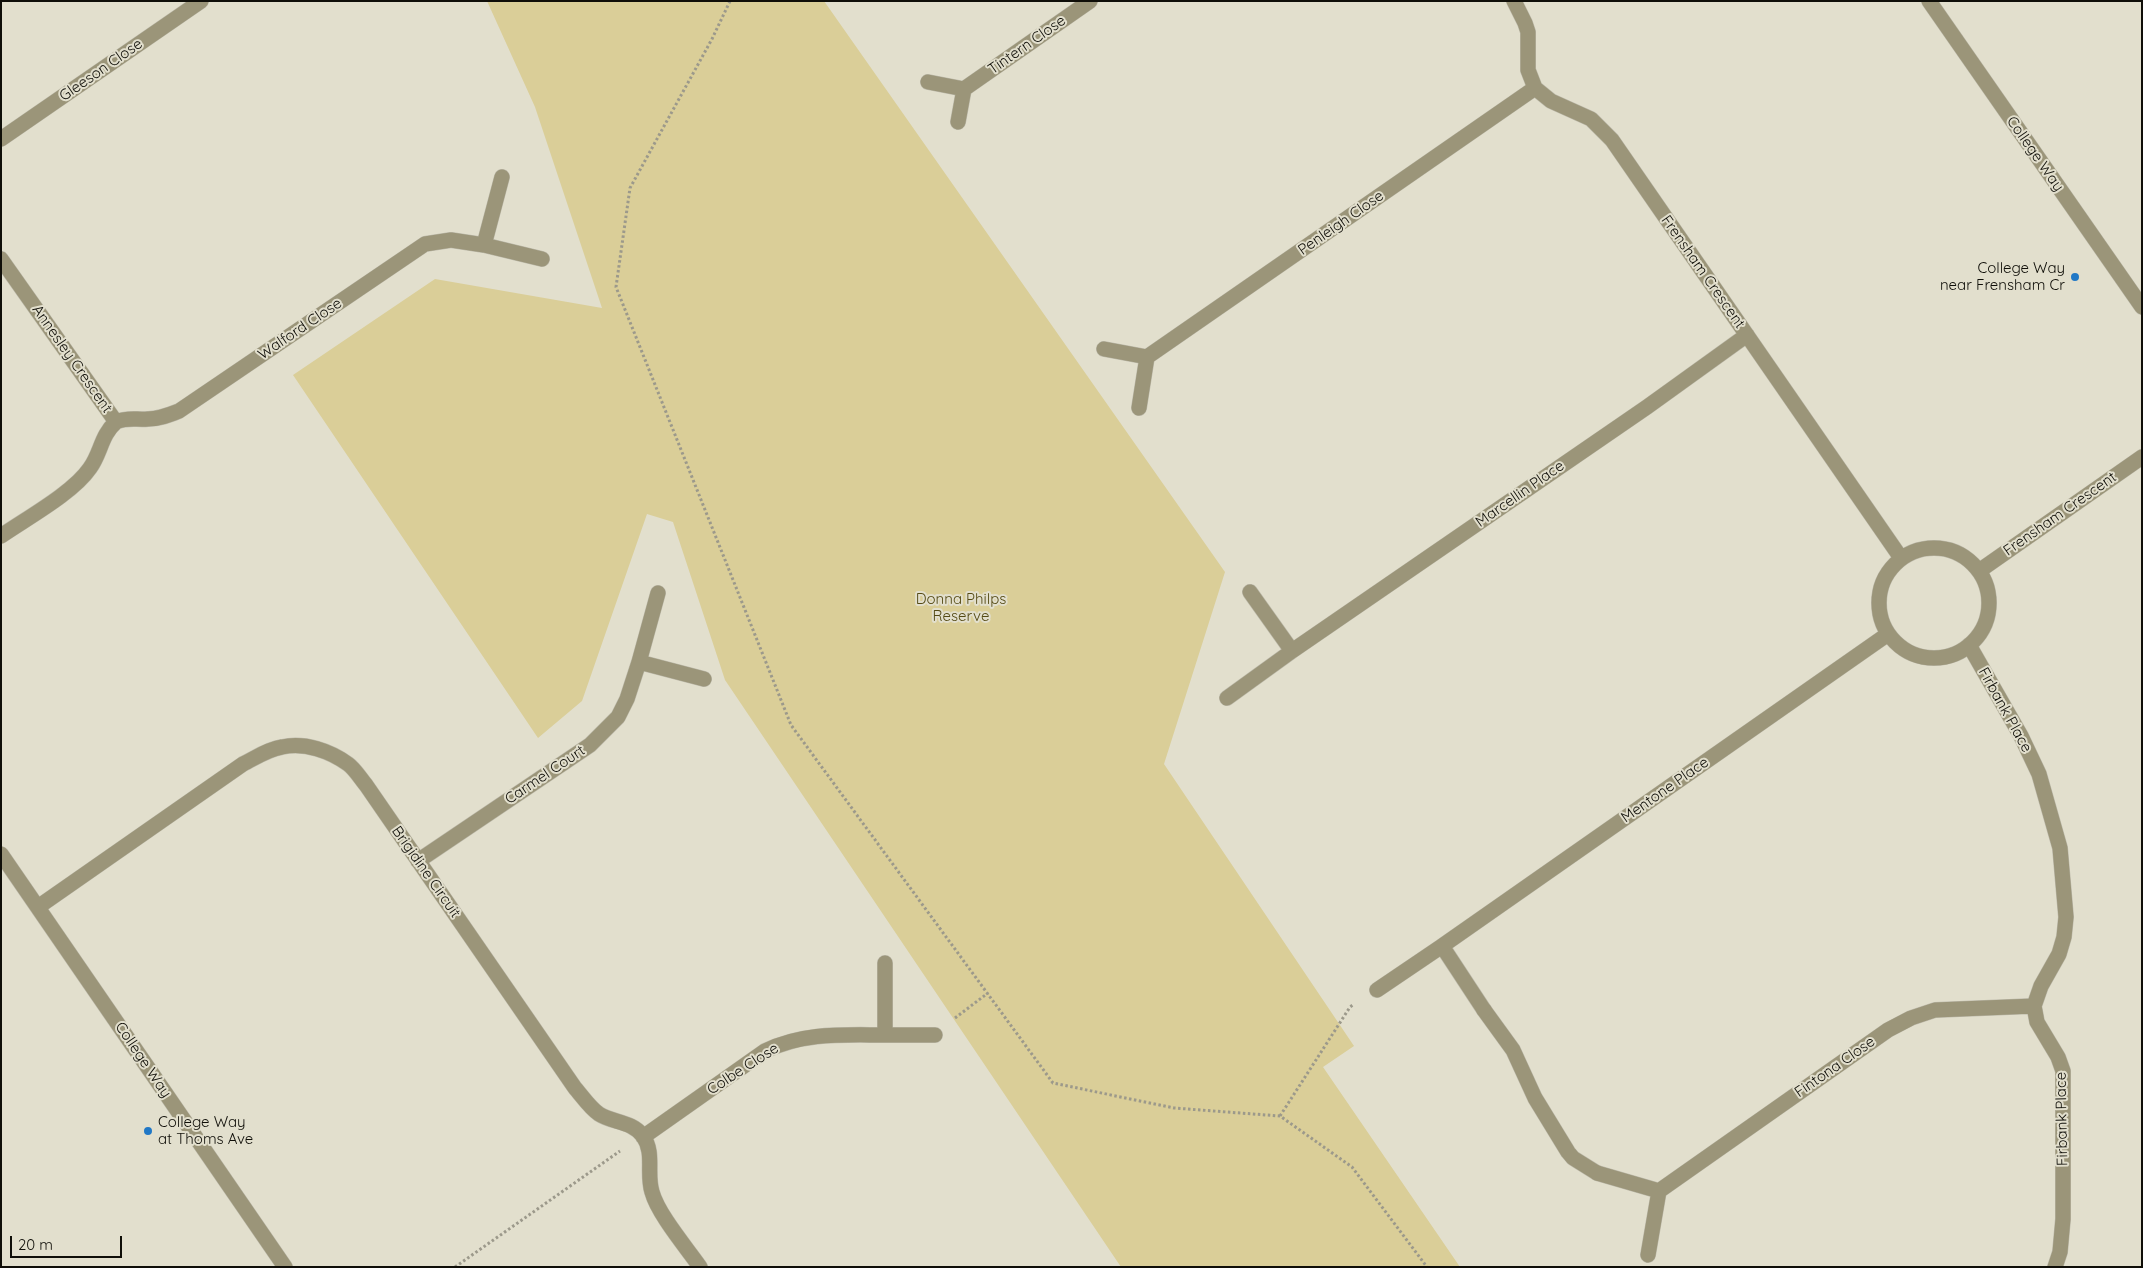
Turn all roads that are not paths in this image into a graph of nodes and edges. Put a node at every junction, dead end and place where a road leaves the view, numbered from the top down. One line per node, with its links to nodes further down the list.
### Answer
1 (201, 1): 9 (street, Gleeson Close)
2 (1090, 1): 7 (street, Tintern Close)
3 (1514, 1): 6 (street)
4 (1929, 1): 14 (street, College Way)
5 (928, 82): 7 (street)
6 (1535, 88): 15 (street, Frensham Crescent); 17 (street, Penleigh Close)
7 (964, 89): 8 (street)
8 (958, 122)
9 (1, 139)
10 (502, 177): 11 (street)
11 (484, 246): 13 (street, Walford Close); 19 (street, Walford Close)
12 (1, 259): 19 (street, Annesley Crescent)
13 (542, 259)
14 (2142, 307)
15 (1747, 335): 22 (street, Frensham Crescent); 28 (street, Marcellin Place)
16 (1104, 349): 17 (street)
17 (1147, 357): 18 (street)
18 (1139, 408)
19 (116, 422): 21 (street, Annesley Crescent)
20 (2142, 457): 23 (street, Frensham Crescent)
21 (1, 536)
22 (1901, 558): 23 (street); 26 (street)
23 (1979, 571): 27 (street)
24 (658, 592): 29 (street, Carmel Court)
25 (1250, 592): 28 (street)
26 (1888, 634): 27 (street); 35 (street, Mentone Place)
27 (1969, 645): 38 (street, Firbank Place)
28 (1292, 651): 31 (street, Marcellin Place)
29 (639, 662): 30 (street); 33 (street, Carmel Court)
30 (704, 679)
31 (1227, 698)
32 (1, 854): 34 (street, College Way)
33 (418, 861): 34 (street, Brigidine Circuit); 41 (street, Brigidine Circuit)
34 (38, 907): 44 (street, College Way)
35 (1442, 946): 37 (street, Mentone Place); 42 (street)
36 (885, 963): 39 (street)
37 (1377, 990)
38 (2034, 1006): 42 (street, Fintona Close); 46 (street, Firbank Place)
39 (885, 1035): 40 (street, Colbe Close); 41 (street, Colbe Close)
40 (935, 1035)
41 (644, 1137): 45 (street)
42 (1659, 1191): 43 (street)
43 (1650, 1261)
44 (285, 1267)
45 (700, 1267)
46 (2055, 1267)

